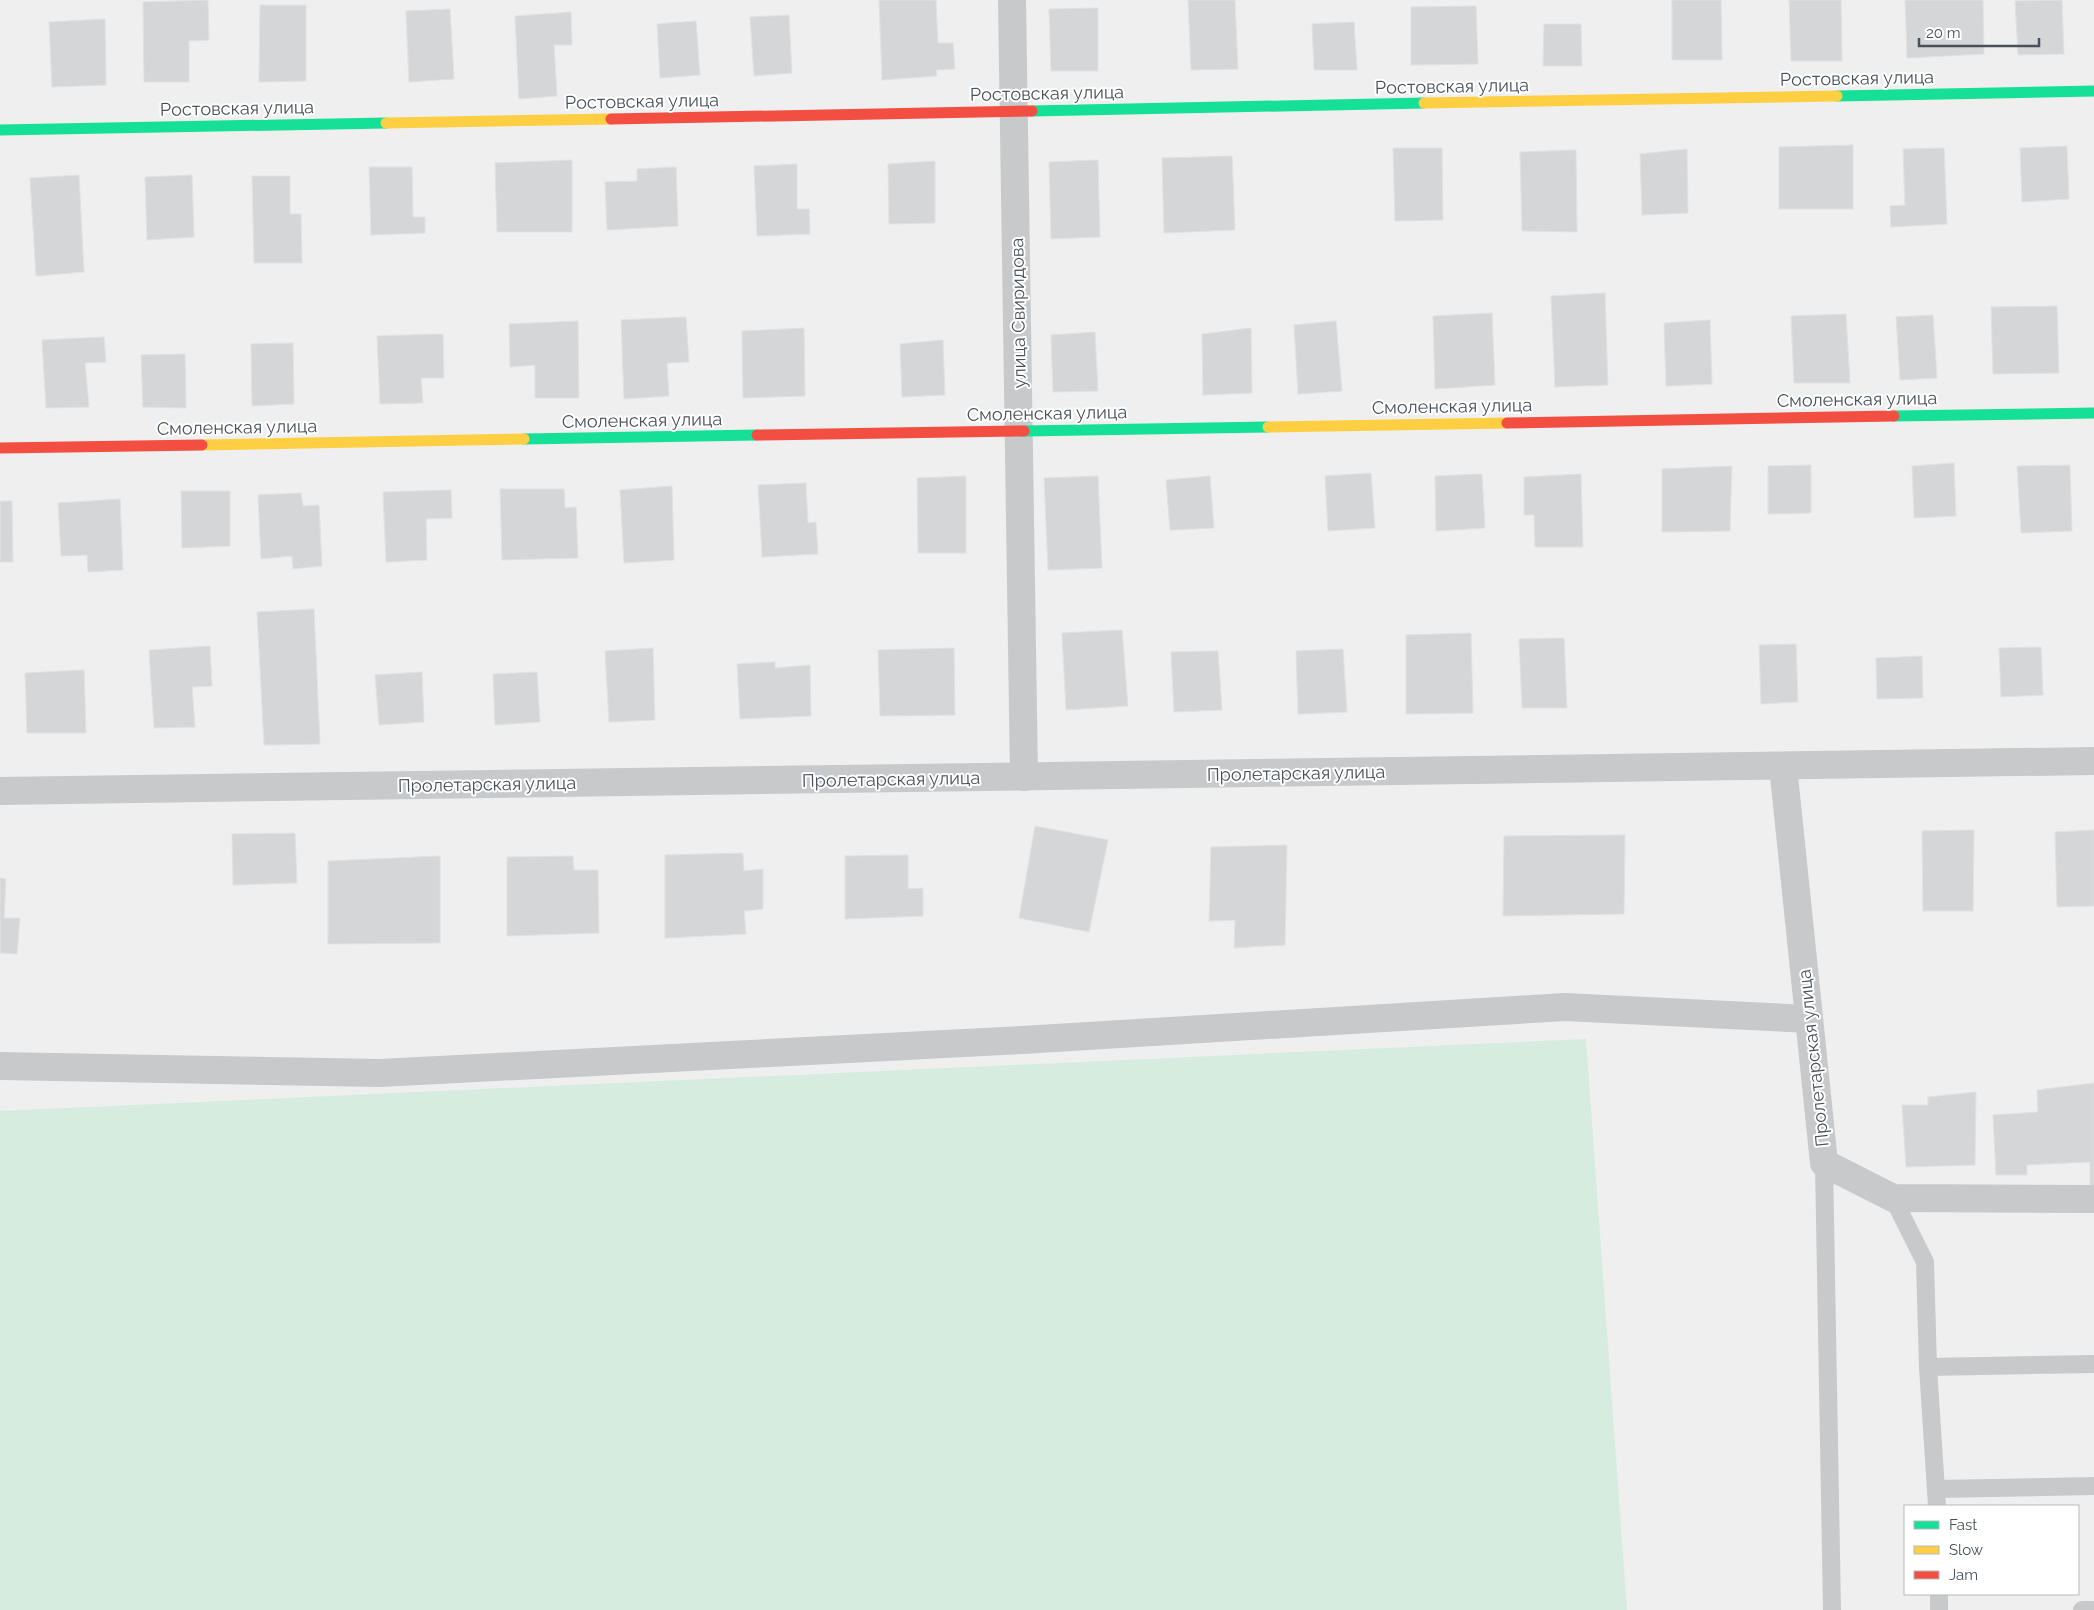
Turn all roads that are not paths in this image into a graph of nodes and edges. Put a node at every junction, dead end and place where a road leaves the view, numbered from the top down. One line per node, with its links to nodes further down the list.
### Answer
1 (1012, 0): 3 (street, улица Свиридова)
2 (2094, 91): 3 (street, Ростовская улица)
3 (1014, 111): 4 (street, Ростовская улица); 6 (street, улица Свиридова)
4 (0, 130)
5 (2094, 413): 6 (street, Смоленская улица)
6 (1020, 431): 7 (street, Смоленская улица); 10 (street, улица Свиридова)
7 (0, 448)
8 (2094, 761): 9 (street, Пролетарская улица)
9 (1783, 766): 10 (street, Пролетарская улица); 12 (street, Пролетарская улица)
10 (1024, 777): 11 (street, Пролетарская улица)
11 (0, 791)
12 (1809, 1018): 13 (street); 14 (street, Пролетарская улица)
13 (0, 1066)
14 (1824, 1163): 15 (street, Пролетарская улица); 23 (lane)
15 (1894, 1198): 16 (street, Пролетарская улица); 18 (lane)
16 (2094, 1199)
17 (2094, 1364): 18 (lane)
18 (1928, 1367): 20 (lane)
19 (2094, 1486): 20 (lane)
20 (1936, 1489): 21 (lane)
21 (1937, 1505)
22 (1939, 1595): 24 (lane)
23 (1832, 1610)
24 (1939, 1610)
25 (2082, 1610): 26 (lane)
26 (2094, 1610)

